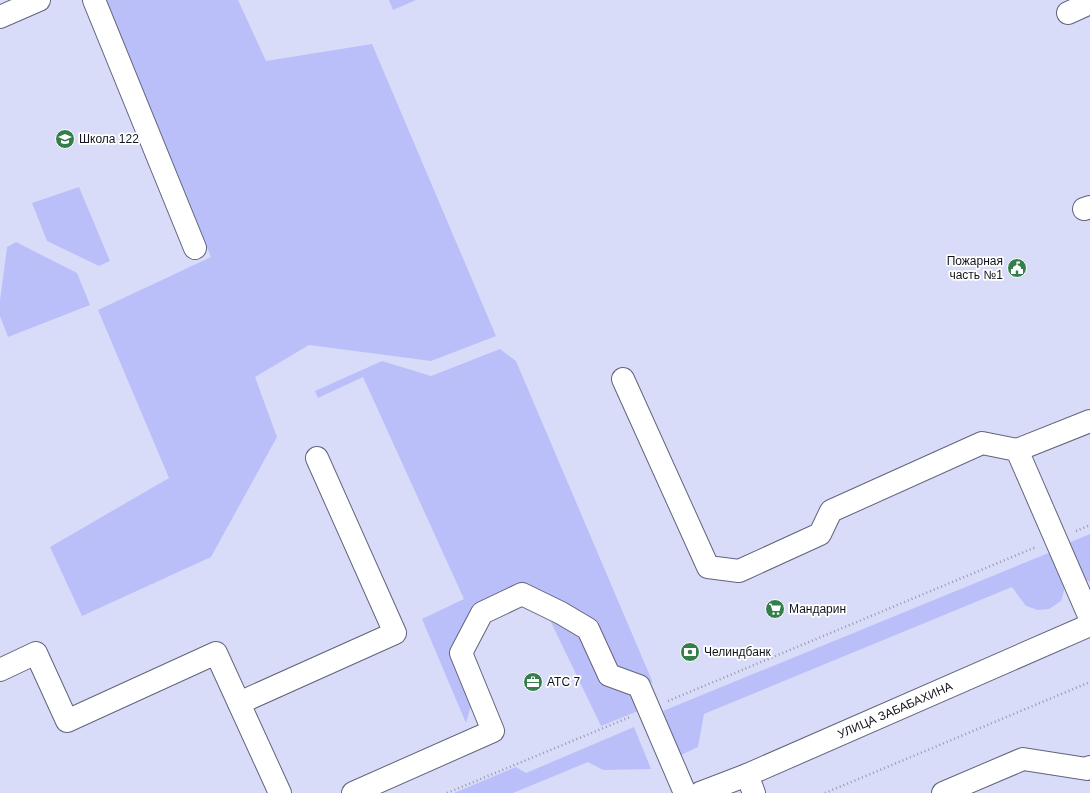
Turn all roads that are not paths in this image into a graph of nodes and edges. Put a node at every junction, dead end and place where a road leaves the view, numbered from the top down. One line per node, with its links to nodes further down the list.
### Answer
1 (39, 0): 5 (street)
2 (94, 0): 6 (street)
3 (1090, 3): 4 (street)
4 (1068, 13)
5 (0, 17)
6 (195, 248)
7 (622, 379): 9 (street)
8 (1090, 421): 9 (street)
9 (1018, 450): 11 (street)
10 (317, 458): 14 (street)
11 (1090, 618)
12 (1090, 625): 16 (street, УЛИЦА ЗАБАБАХИНА)
13 (0, 670): 14 (street)
14 (239, 703): 17 (street)
15 (1090, 767): 21 (street)
16 (750, 784): 20 (street, УЛИЦА ЗАБАБАХИНА)
17 (280, 793)
18 (353, 793): 19 (street)
19 (685, 793)
20 (700, 793)
21 (943, 793)

